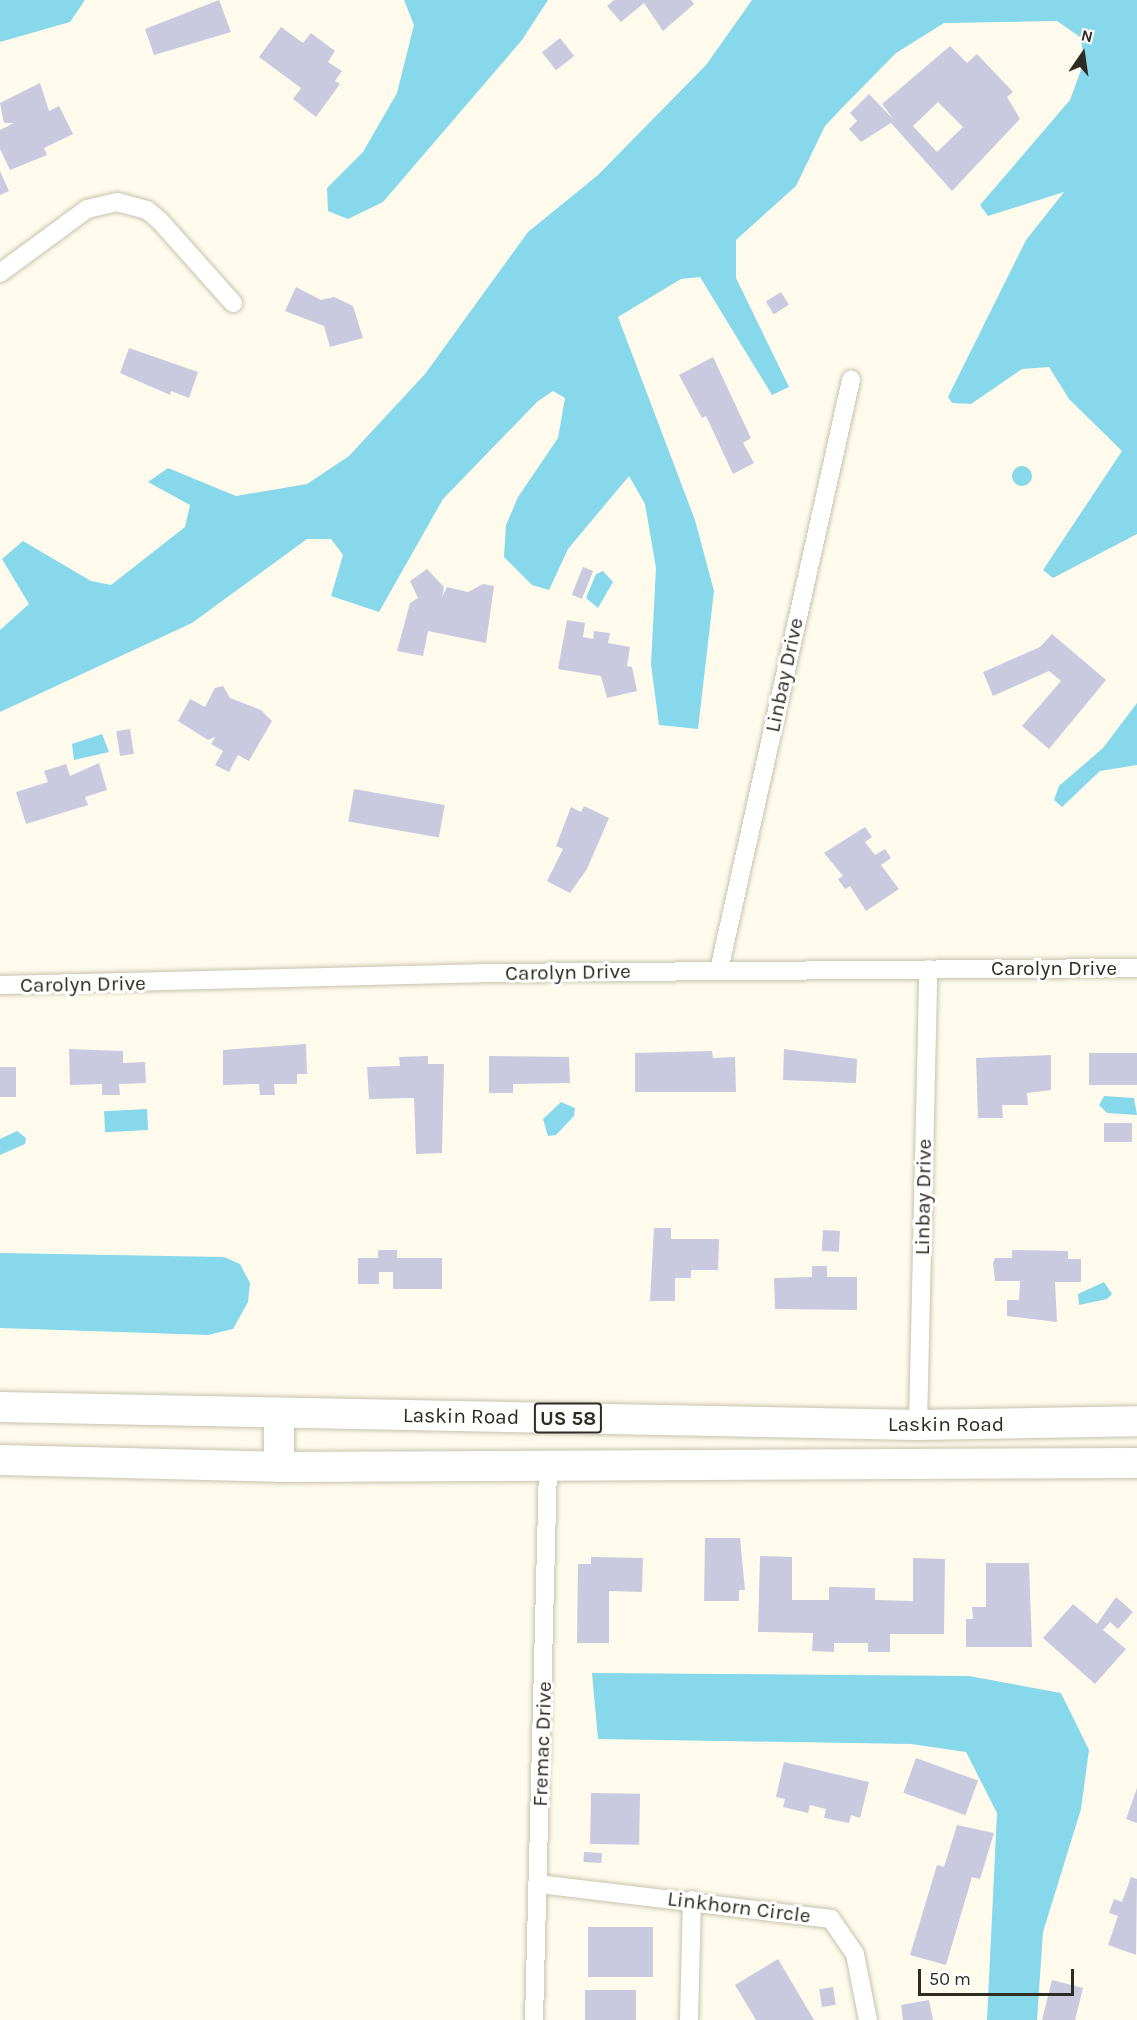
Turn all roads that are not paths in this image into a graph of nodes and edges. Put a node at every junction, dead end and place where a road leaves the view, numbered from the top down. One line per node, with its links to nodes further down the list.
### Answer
1 (0, 273): 2 (street)
2 (233, 303)
3 (851, 380): 6 (street, Linbay Drive)
4 (1137, 968): 5 (street, Carolyn Drive)
5 (928, 969): 6 (street, Carolyn Drive); 11 (street, Linbay Drive)
6 (719, 970): 7 (street, Carolyn Drive)
7 (0, 986)
8 (0, 1407): 9 (main road, Laskin Road / US 58)
9 (279, 1413): 11 (main road, Laskin Road / US 58); 14 (main road)
10 (1137, 1421): 11 (main road, Laskin Road / US 58)
11 (918, 1425)
12 (0, 1460): 14 (main road, Laskin Road)
13 (1137, 1464): 15 (main road, Laskin Road)
14 (279, 1467): 15 (main road, Laskin Road)
15 (548, 1468): 16 (street, Fremac Drive)
16 (538, 1884): 17 (street, Linkhorn Circle); 18 (street, Fremac Drive)
17 (692, 1900): 19 (street); 20 (street, Linkhorn Circle)
18 (534, 2020)
19 (689, 2020)
20 (868, 2020)

